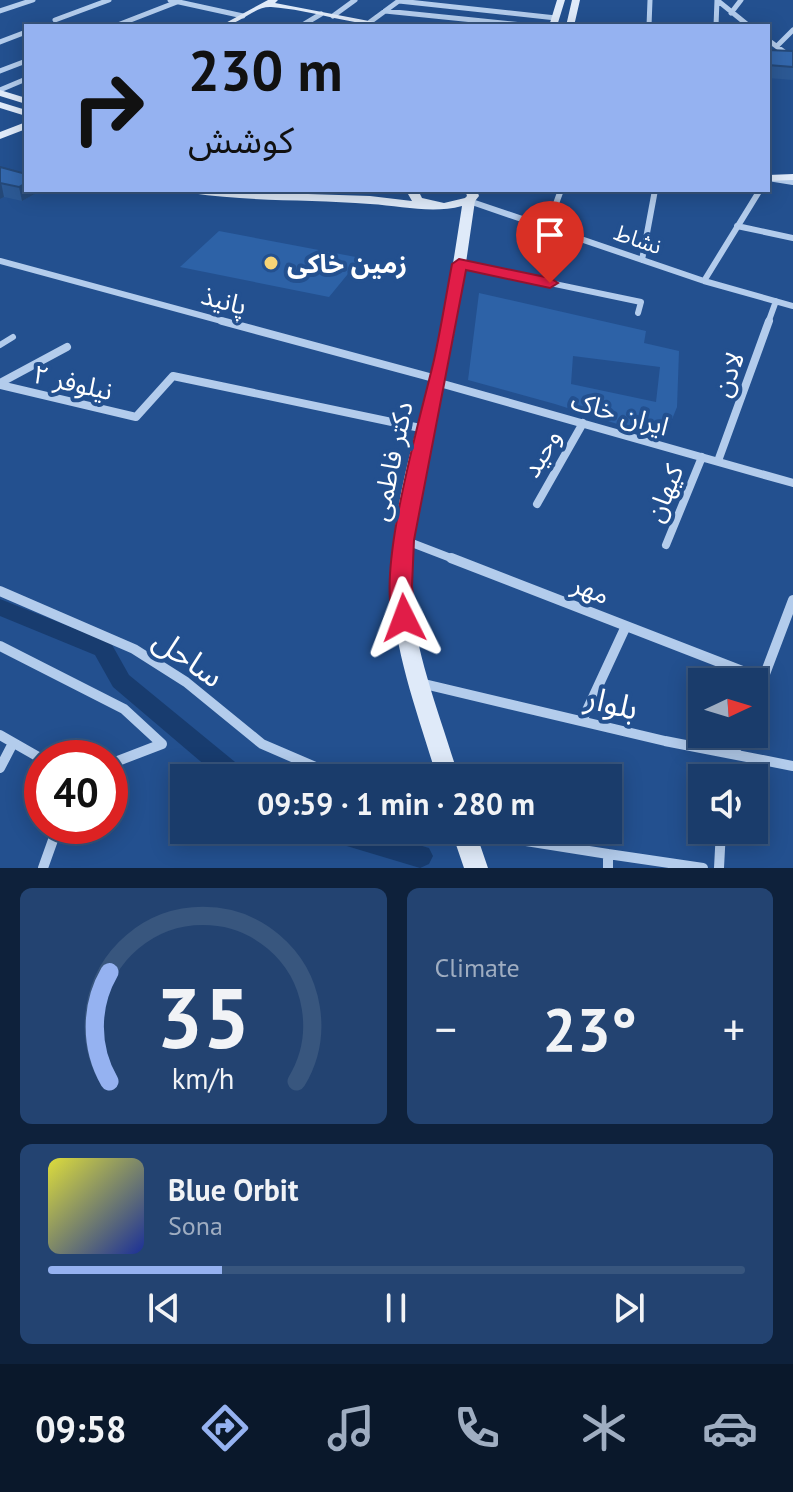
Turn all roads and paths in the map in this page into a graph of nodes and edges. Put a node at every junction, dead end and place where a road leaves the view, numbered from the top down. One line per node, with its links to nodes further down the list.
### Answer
1 (33, 0): 16 (street)
2 (109, 0): 22 (street)
3 (170, 0): 12 (street)
4 (355, 0): 21 (street)
5 (493, 0): 15 (street)
6 (561, 0): 23 (street)
7 (576, 0): 29 (street)
8 (650, 0): 30 (street)
9 (717, 0): 18 (street); 31 (street)
10 (741, 0): 18 (street)
11 (399, 1): 14 (street); 17 (street)
12 (177, 2): 20 (street); 24 (street)
13 (270, 2): 19 (street); 20 (street)
14 (428, 2): 15 (street)
15 (483, 10): 23 (street)
16 (0, 11)
17 (385, 11): 27 (street); 28 (street)
18 (731, 13): 32 (street)
19 (321, 14): 21 (street); 26 (street)
20 (243, 16): 25 (street)
21 (333, 16): 27 (street)
22 (55, 20)
23 (554, 22)
24 (120, 24)
25 (228, 24)
26 (304, 24)
27 (374, 24)
28 (512, 24)
29 (570, 24)
30 (649, 24)
31 (716, 24)
32 (746, 24)
33 (793, 30): 37 (street)
34 (24, 33): 36 (street)
35 (770, 41): 37 (street)
36 (0, 42)
37 (777, 46): 39 (street)
38 (770, 56): 39 (street)
39 (792, 58)
40 (24, 62): 41 (street)
41 (0, 71)
42 (24, 80): 43 (street)
43 (0, 91): 44 (street)
44 (24, 100)
45 (0, 105): 46 (street)
46 (24, 112)
47 (24, 123): 49 (street)
48 (24, 134): 49 (street)
49 (0, 135)
50 (770, 178): 51 (street)
51 (793, 179)
52 (231, 192): 58 (street)
53 (415, 192): 59 (street)
54 (560, 192): 61 (street)
55 (655, 192): 63 (street)
56 (759, 192): 60 (street)
57 (471, 193): 59 (street); 61 (street, نشاط); 65 (street, دکتر فاطمی)
58 (292, 195): 59 (street)
59 (437, 207)
60 (737, 226): 62 (street); 66 (street)
61 (547, 228): 63 (street, نشاط)
62 (793, 238)
63 (642, 260): 66 (street, نشاط)
64 (0, 261): 73 (street, پانیذ)
65 (459, 264): 69 (street); 73 (street, دکتر فاطمی)
66 (704, 281): 67 (street, نشاط)
67 (776, 301): 68 (street, نشاط); 78 (street, لادن)
68 (793, 306)
69 (638, 313)
70 (13, 337): 71 (lane)
71 (0, 345)
72 (67, 347): 74 (street)
73 (437, 380): 75 (street, ایران خاک); 76 (street, دکتر فاطمی)
74 (0, 384): 76 (street, نیلوفر ۲)
75 (583, 423): 77 (street, ایران خاک); 80 (street, وحید)
76 (426, 430): 81 (street, دکتر فاطمی)
77 (702, 457): 78 (street, ایران خاک); 82 (street, کیهان)
78 (718, 461): 79 (street, ایران خاک)
79 (793, 483)
80 (537, 504)
81 (404, 540): 85 (street, مهر); 89 (street, دکتر فاطمی)
82 (666, 545)
83 (0, 591): 97 (street, ساحل)
84 (793, 600): 88 (street)
85 (626, 626): 87 (street, مهر); 90 (street)
86 (3, 651): 96 (street)
87 (735, 668)
88 (767, 668)
89 (420, 683): 90 (street, بلوار); 98 (street, دکتر فاطمی)
90 (582, 721): 95 (street, بلوار)
91 (0, 735): 92 (street)
92 (13, 743): 94 (street); 100 (street)
93 (736, 748): 95 (street)
94 (24, 749)
95 (734, 754): 99 (street, بلوار)
96 (128, 757)
97 (308, 764)
98 (444, 764)
99 (793, 766)
100 (0, 768)
101 (52, 844): 106 (street)
102 (468, 844): 107 (street)
103 (526, 844): 105 (street)
104 (720, 844): 109 (street)
105 (608, 861): 108 (street)
106 (43, 868)
107 (476, 868)
108 (703, 868)
109 (719, 868)

